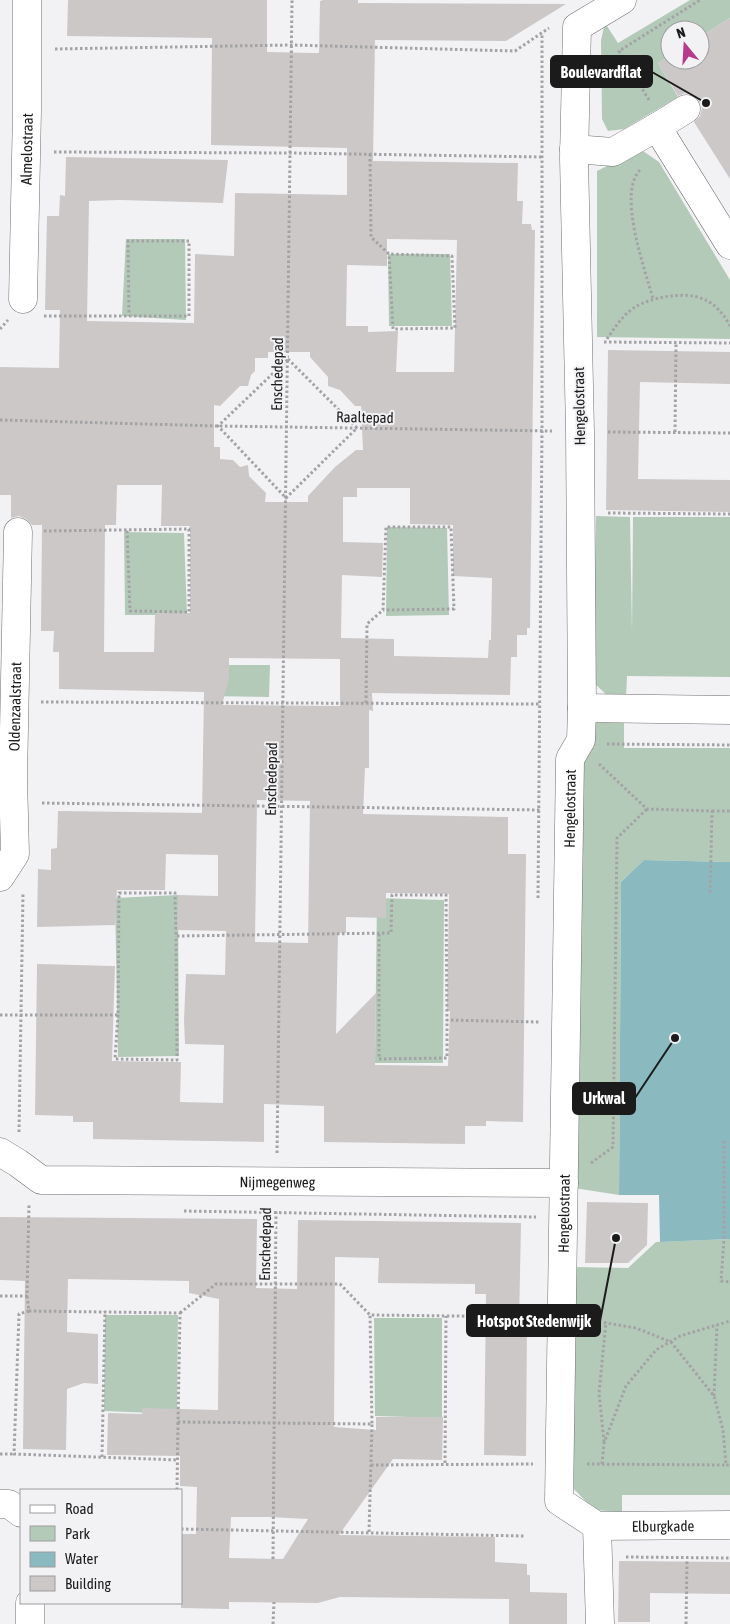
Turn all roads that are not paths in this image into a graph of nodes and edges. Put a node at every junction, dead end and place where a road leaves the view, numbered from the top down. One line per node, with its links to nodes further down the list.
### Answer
1 (27, 0): 7 (street, Almelostraat)
2 (622, 0): 5 (street, Hengelostraat)
3 (686, 109): 4 (street)
4 (657, 127): 5 (street); 6 (street)
5 (574, 153): 9 (street, Hengelostraat)
6 (730, 245)
7 (32, 307)
8 (18, 532): 11 (street, Oldenzaalstraat)
9 (582, 708): 10 (street); 14 (street, Hengelostraat)
10 (730, 710)
11 (9, 786): 12 (street, Oldenzaalstraat)
12 (0, 877)
13 (16, 1162): 14 (street, Nijmegenweg)
14 (564, 1182): 18 (street, Hengelostraat)
15 (0, 1504): 16 (street)
16 (20, 1512)
17 (730, 1525): 18 (street, Elburgkade)
18 (597, 1526): 21 (street)
19 (30, 1604): 20 (street)
20 (30, 1624)
21 (600, 1624)

